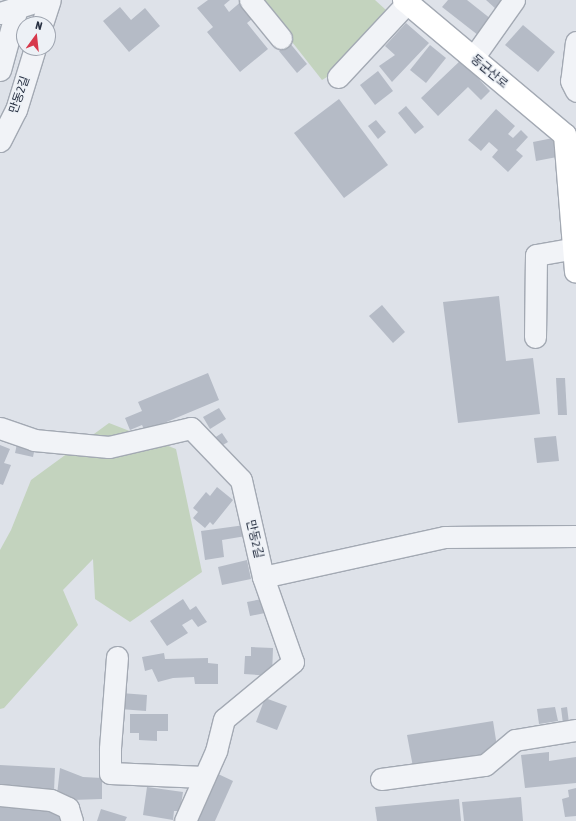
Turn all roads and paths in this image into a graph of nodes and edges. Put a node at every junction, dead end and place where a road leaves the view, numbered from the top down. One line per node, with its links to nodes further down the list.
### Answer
1 (41, 0): 6 (street)
2 (50, 0): 7 (street)
3 (250, 0): 8 (street)
4 (514, 0): 11 (street)
5 (405, 1): 11 (main road, 동군산로); 13 (street)
6 (8, 11): 12 (street)
7 (45, 16)
8 (281, 38)
9 (576, 42): 14 (street)
10 (33, 56): 16 (street, 만동2길)
11 (473, 58): 15 (main road, 동군산로)
12 (0, 70)
13 (338, 77)
14 (576, 91)
15 (570, 138): 17 (main road)
16 (0, 141)
17 (574, 248): 18 (main road); 19 (street)
18 (576, 272)
19 (536, 337)
20 (1, 430): 22 (street, 만동2길)
21 (576, 536): 22 (street)
22 (263, 577): 25 (street, 만동2길)
23 (117, 657): 25 (street)
24 (576, 730): 26 (street)
25 (204, 777): 29 (street, 만동2길)
26 (381, 779)
27 (0, 795): 28 (street)
28 (72, 821)
29 (185, 821)

